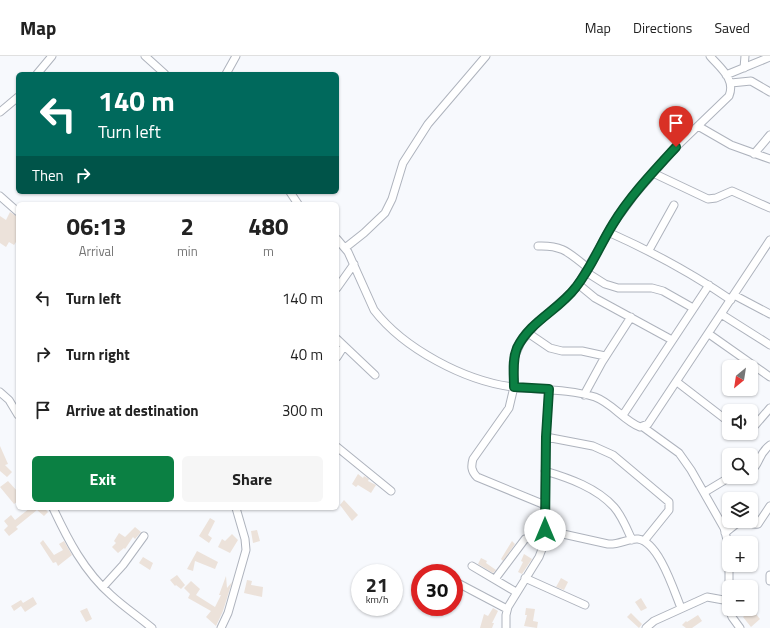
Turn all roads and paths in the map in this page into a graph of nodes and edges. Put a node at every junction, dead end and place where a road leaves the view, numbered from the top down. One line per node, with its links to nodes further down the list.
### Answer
1 (52, 56): 9 (street)
2 (145, 56): 10 (street)
3 (236, 56): 11 (street)
4 (486, 56): 30 (street)
5 (710, 56): 12 (street)
6 (745, 56): 8 (street)
7 (770, 57): 8 (street)
8 (744, 68): 12 (street)
9 (38, 72)
10 (163, 72)
11 (227, 72)
12 (726, 75): 13 (street)
13 (731, 83): 14 (street); 17 (street)
14 (770, 92)
15 (16, 99): 16 (street)
16 (0, 112)
17 (698, 126): 19 (street); 21 (street)
18 (770, 135): 19 (street)
19 (754, 154): 20 (street)
20 (770, 159)
21 (653, 173): 24 (street); 26 (street)
22 (0, 196): 25 (street)
23 (674, 205): 31 (street)
24 (770, 208)
25 (16, 210)
26 (608, 232): 31 (street); 33 (street)
27 (770, 240): 37 (street)
28 (339, 241): 30 (street)
29 (538, 246): 33 (street)
30 (345, 248): 32 (street)
31 (648, 250): 36 (street)
32 (354, 264): 35 (street); 53 (street)
33 (587, 270): 34 (street); 38 (street)
34 (578, 284): 41 (street); 42 (street)
35 (339, 285)
36 (709, 285): 37 (street); 38 (street)
37 (733, 298): 39 (street); 40 (street)
38 (693, 308): 44 (street)
39 (721, 314): 43 (street); 46 (street)
40 (770, 314)
41 (631, 317): 44 (street); 49 (street)
42 (528, 333): 49 (street); 53 (street)
43 (709, 334): 51 (street); 52 (street)
44 (672, 340): 59 (street)
45 (339, 341): 47 (street)
46 (770, 344)
47 (344, 346): 48 (street); 50 (street)
48 (339, 354)
49 (605, 356): 56 (street)
50 (375, 375)
51 (770, 377)
52 (677, 382): 60 (street); 62 (street)
53 (514, 387): 54 (street); 71 (street)
54 (549, 389): 56 (street); 63 (street)
55 (0, 392): 58 (street)
56 (584, 395): 59 (street)
57 (770, 408): 61 (street)
58 (16, 412)
59 (623, 415): 62 (street)
60 (722, 417)
61 (758, 422)
62 (643, 427): 70 (street)
63 (546, 437): 67 (street); 79 (street)
64 (770, 445): 66 (street)
65 (339, 448): 69 (street)
66 (758, 460)
67 (545, 471): 71 (street); 78 (street)
68 (722, 482): 70 (street)
69 (391, 491)
70 (705, 492): 76 (street)
71 (545, 506): 75 (street)
72 (770, 506): 76 (street)
73 (55, 510): 87 (street)
74 (237, 510): 95 (street)
75 (545, 530): 78 (street); 80 (street)
76 (725, 534)
77 (144, 536): 87 (street)
78 (632, 540): 79 (street)
79 (644, 541): 91 (street)
80 (544, 544): 83 (street); 84 (street)
81 (472, 566): 84 (street)
82 (770, 575): 85 (street)
83 (525, 578): 88 (street); 90 (street)
84 (495, 580): 88 (street)
85 (770, 581)
86 (463, 586): 92 (street)
87 (103, 587): 94 (street)
88 (516, 592): 92 (street)
89 (722, 600): 91 (street)
90 (585, 605)
91 (681, 608): 97 (street)
92 (507, 609): 96 (street)
93 (732, 616): 98 (street)
94 (152, 628)
95 (221, 628)
96 (506, 628)
97 (646, 628)
98 (740, 628)

